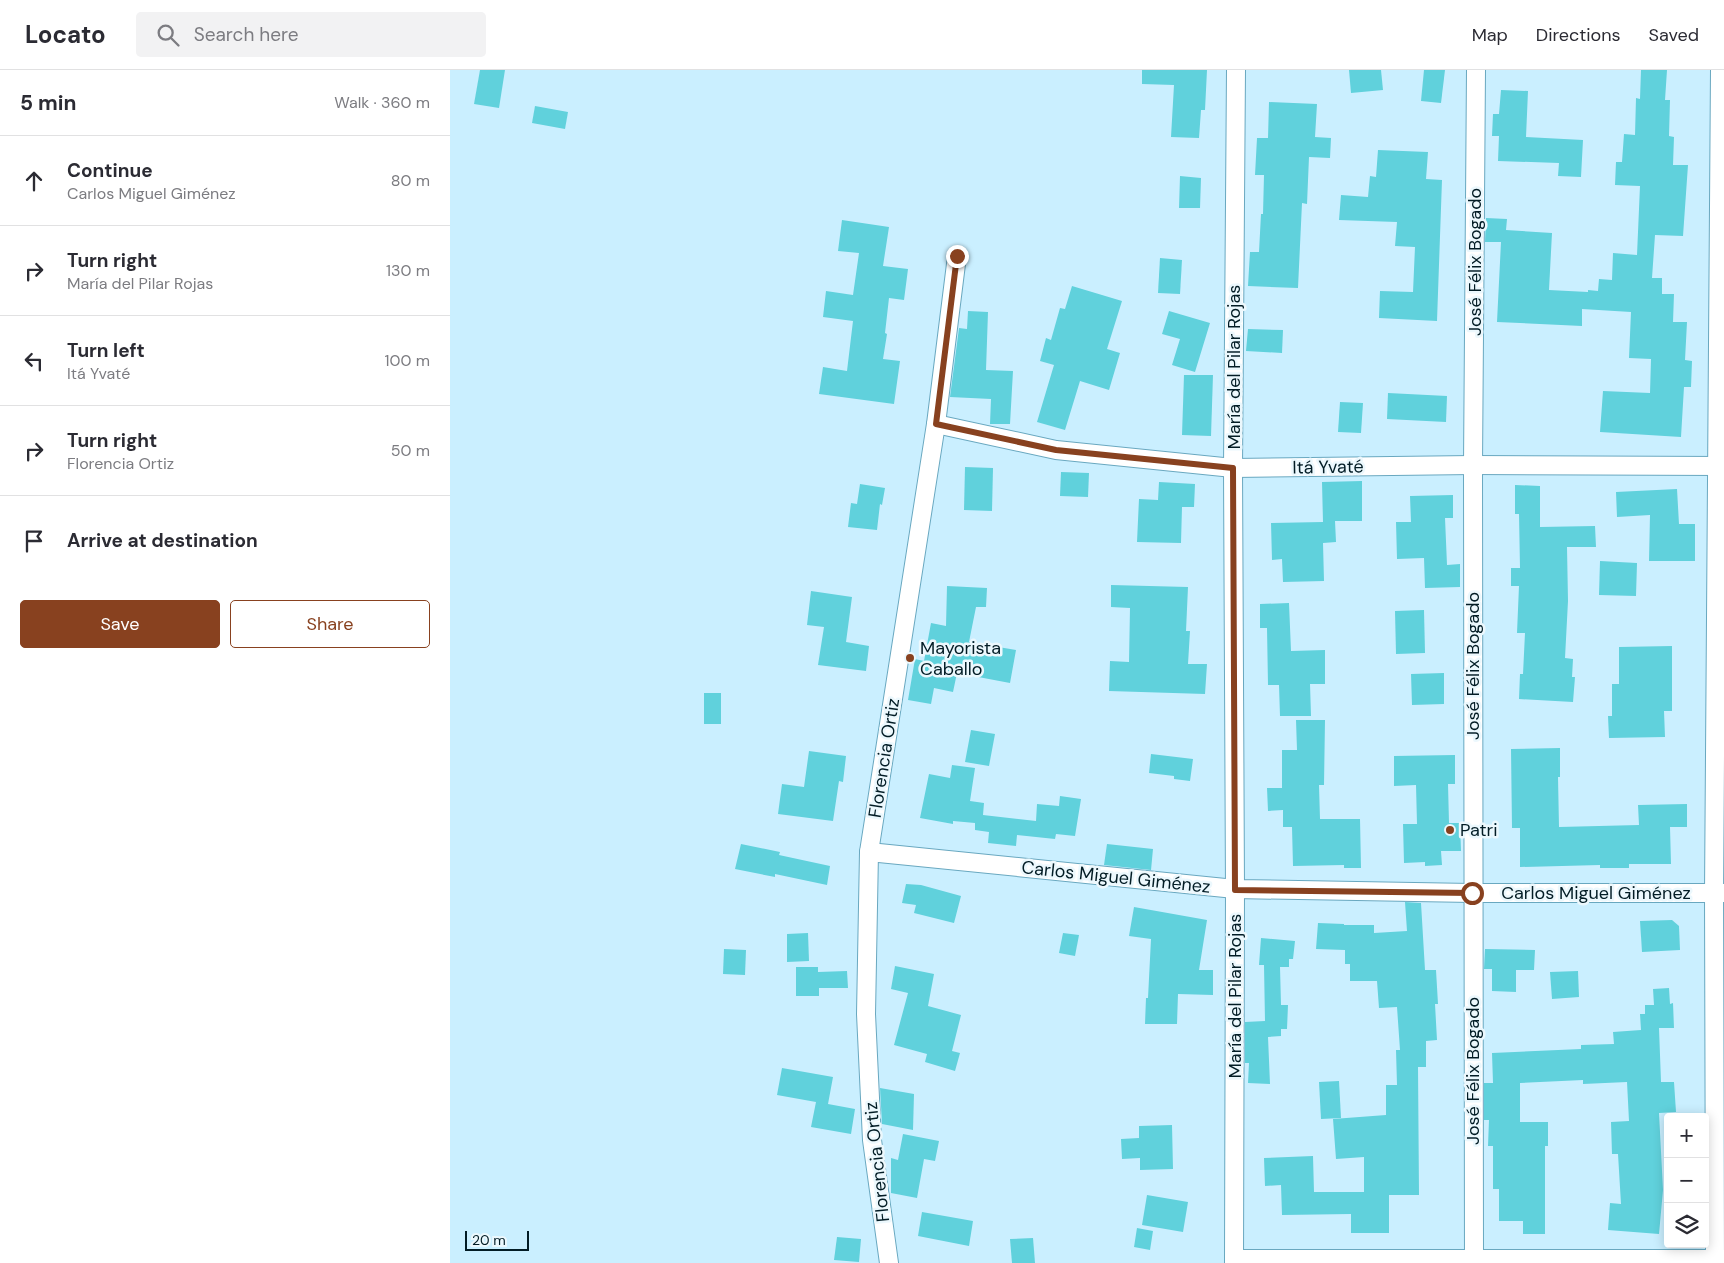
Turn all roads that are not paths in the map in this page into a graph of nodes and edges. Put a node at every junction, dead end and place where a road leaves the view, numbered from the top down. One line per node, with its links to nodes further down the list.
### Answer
1 (1236, 70): 8 (street, María del Pilar Rojas)
2 (1476, 70): 6 (street, José Félix Bogado)
3 (1720, 70): 7 (street)
4 (957, 256): 5 (street, Florencia Ortiz)
5 (936, 424): 8 (street, Itá Yvaté); 9 (street, Florencia Ortiz)
6 (1473, 465): 7 (street, Itá Yvaté); 8 (street, Itá Yvaté); 11 (street, José Félix Bogado)
7 (1721, 466): 12 (street)
8 (1233, 468): 10 (street, María del Pilar Rojas)
9 (869, 852): 10 (street, Carlos Miguel Giménez); 16 (street, Florencia Ortiz)
10 (1235, 890): 11 (street, Carlos Miguel Giménez); 14 (street, María del Pilar Rojas)
11 (1472, 893): 12 (street, Carlos Miguel Giménez); 15 (street, José Félix Bogado)
12 (1719, 893): 13 (street)
13 (1718, 1260): 15 (street)
14 (1234, 1261): 15 (street)
15 (1474, 1261)
16 (889, 1263)

